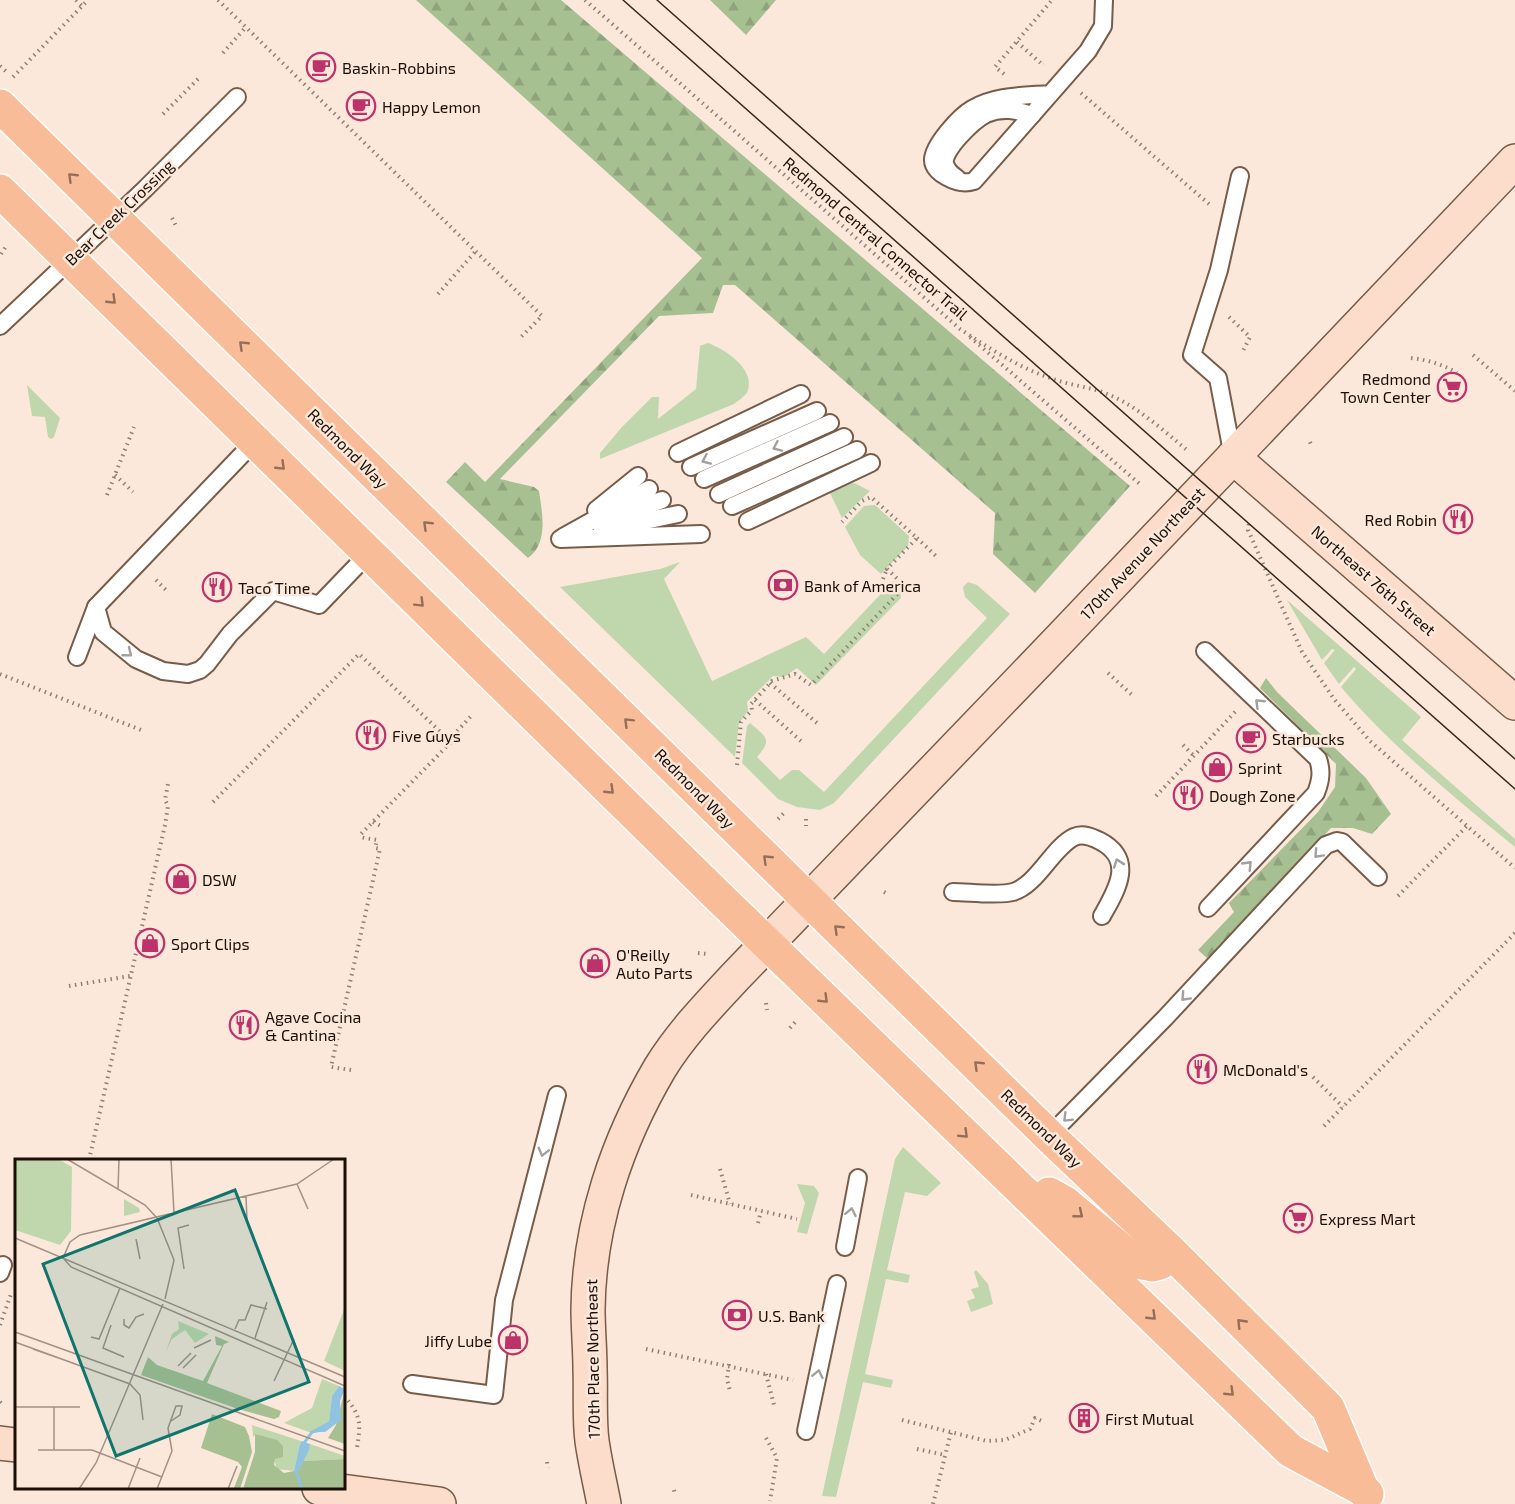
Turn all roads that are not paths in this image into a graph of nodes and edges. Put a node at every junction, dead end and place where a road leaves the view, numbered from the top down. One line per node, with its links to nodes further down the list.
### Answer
1 (1104, 0): 3 (lane)
2 (6, 92): 10 (main road, Redmond Way, one-way to 2)
3 (1050, 94): 5 (lane); 8 (lane)
4 (237, 97): 10 (lane, Bear Creek Crossing)
5 (1032, 115): 8 (lane); 8 (lane)
6 (1515, 161): 20 (street, 170th Avenue Northeast)
7 (1239, 176): 20 (lane)
8 (970, 182)
9 (0, 191): 11 (main road, Redmond Way)
10 (114, 218): 11 (lane, Bear Creek Crossing); 37 (main road, Redmond Way, one-way to 10)
11 (70, 260): 12 (lane, Bear Creek Crossing); 17 (main road, Redmond Way, one-way to 17)
12 (0, 326)
13 (801, 394): 19 (lane)
14 (817, 411): 22 (lane, one-way to 22)
15 (830, 423): 24 (lane, one-way to 24)
16 (844, 437): 25 (lane)
17 (255, 441): 30 (main road, Redmond Way, one-way to 30); 31 (lane)
18 (857, 450): 27 (lane)
19 (678, 453)
20 (1233, 457): 34 (street, Northeast 76th Street); 37 (street, 170th Avenue Northeast)
21 (871, 463): 28 (lane)
22 (691, 467)
23 (638, 476): 29 (lane)
24 (704, 479)
25 (719, 494)
26 (656, 495): 29 (lane)
27 (732, 506)
28 (748, 520)
29 (560, 539): 29 (lane)
30 (369, 553): 31 (lane, one-way to 30); 40 (main road, Redmond Way, one-way to 40)
31 (96, 607): 33 (lane)
32 (1205, 651): 38 (lane, one-way to 32)
33 (77, 657)
34 (1515, 703)
35 (1378, 877): 42 (lane, one-way to 42)
36 (952, 892): 39 (lane, one-way to 36)
37 (809, 900): 40 (street, 170th Avenue Northeast); 42 (main road, Redmond Way, one-way to 37)
38 (1208, 908)
39 (1102, 916)
40 (767, 943): 43 (main road, Redmond Way, one-way to 43); 55 (street, 170th Place Northeast)
41 (557, 1095): 48 (lane, one-way to 48)
42 (1049, 1136): 46 (main road, Redmond Way)
43 (993, 1162): 46 (main road, one-way to 46); 53 (main road, Redmond Way, one-way to 53)
44 (858, 1178): 45 (lane, one-way to 44)
45 (844, 1246)
46 (1170, 1251): 53 (main road, Redmond Way, one-way to 46)
47 (837, 1284): 49 (lane, one-way to 47)
48 (412, 1384)
49 (806, 1431)
50 (0, 1443): 51 (street)
51 (15, 1445)
52 (326, 1489): 54 (street)
53 (1363, 1499)
54 (439, 1504)
55 (604, 1504)

